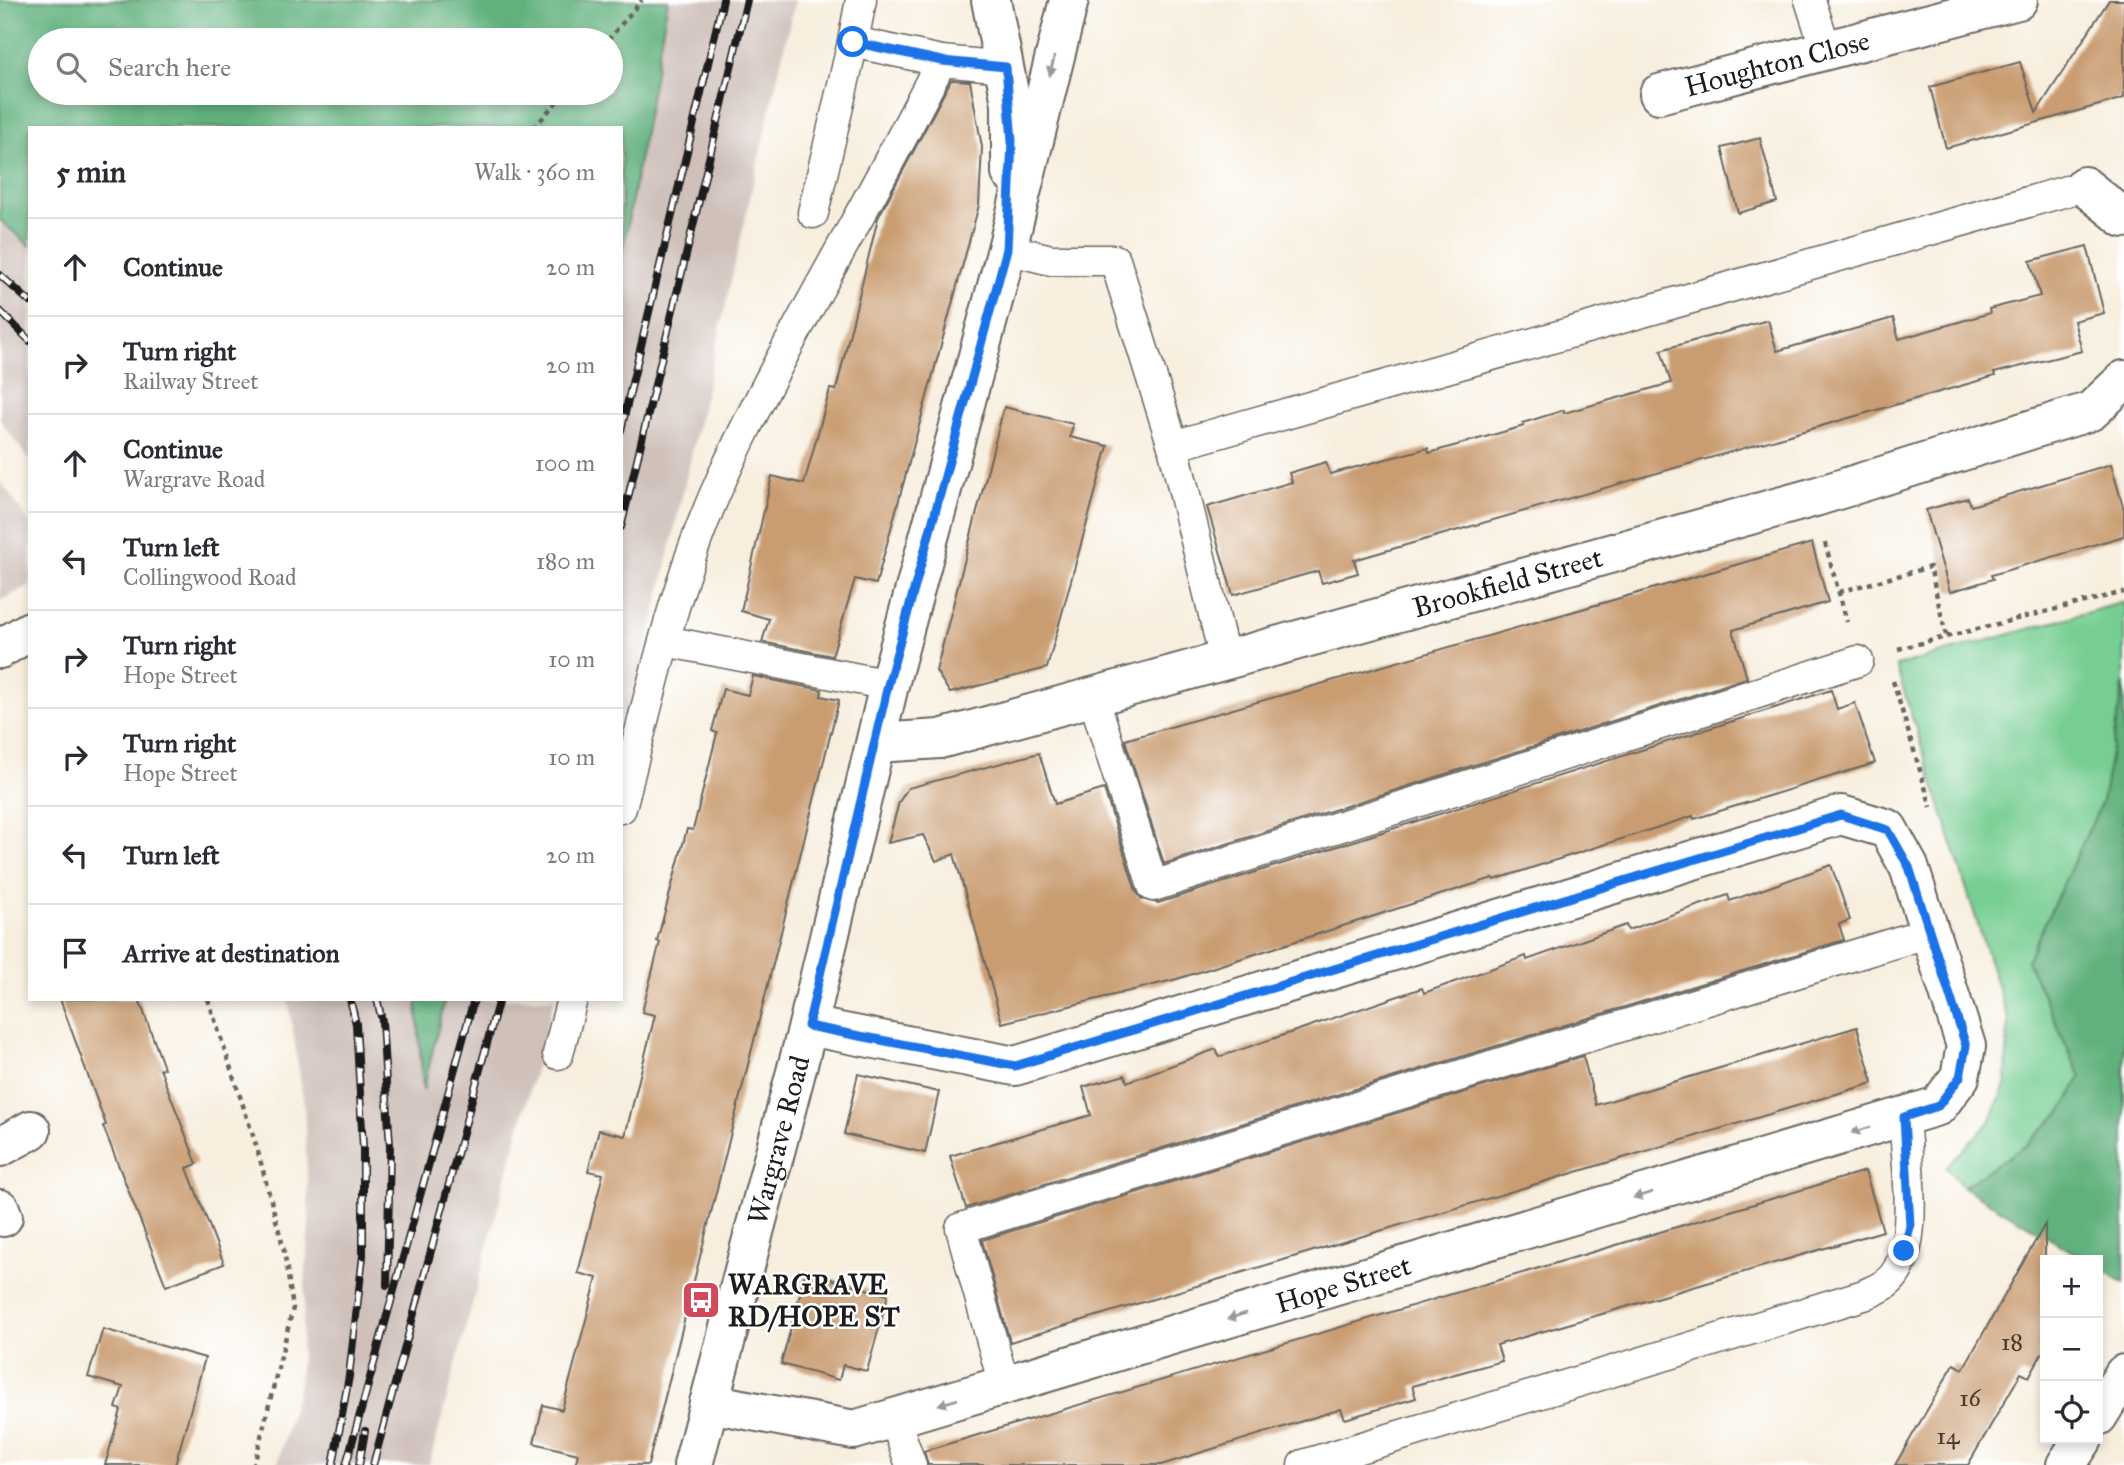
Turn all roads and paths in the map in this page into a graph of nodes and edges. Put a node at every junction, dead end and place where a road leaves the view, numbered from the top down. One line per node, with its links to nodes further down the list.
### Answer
1 (642, 0): 7 (path)
2 (860, 0): 8 (lane)
3 (991, 0): 11 (street)
4 (1069, 0): 18 (street, Wargrave Road, one-way to 18)
5 (1810, 0): 9 (lane)
6 (2018, 0): 9 (street, Houghton Close)
7 (618, 28)
8 (853, 42): 10 (lane); 16 (lane)
9 (1826, 50): 12 (street, Houghton Close)
10 (942, 61): 11 (lane); 26 (lane)
11 (1006, 67): 18 (street)
12 (1659, 94)
13 (554, 105): 14 (path)
14 (536, 126)
15 (2084, 186): 17 (street); 20 (lane)
16 (813, 213)
17 (2124, 218)
18 (1007, 249): 20 (lane); 30 (street, Wargrave Road)
19 (2124, 380): 21 (street, Brookfield Street)
20 (1173, 446): 28 (lane)
21 (1815, 497): 23 (path); 28 (street, Brookfield Street)
22 (2124, 592): 25 (path)
23 (1839, 593): 25 (path); 29 (path)
24 (28, 632): 27 (street)
25 (1945, 635): 29 (path)
26 (665, 641): 30 (lane); 33 (lane)
27 (0, 649)
28 (1225, 660): 31 (street, Brookfield Street)
29 (1858, 662): 31 (lane)
30 (888, 685): 32 (street, Wargrave Road)
31 (1093, 696): 32 (street, Brookfield Street)
32 (876, 743): 37 (street, Wargrave Road)
33 (623, 800)
34 (1930, 932): 37 (street); 39 (street, Hope Street); 41 (lane)
35 (209, 1001): 46 (path)
36 (571, 1001): 38 (lane)
37 (808, 1026): 42 (street, Wargrave Road)
38 (558, 1054)
39 (1904, 1117): 41 (street, Hope Street, one-way to 41); 49 (lane)
40 (2124, 1374): 43 (street)
41 (1004, 1385): 44 (street, Hope Street, one-way to 44)
42 (709, 1404): 44 (street, Hope Street); 47 (street, Wargrave Road)
43 (2103, 1408)
44 (894, 1418): 48 (lane)
45 (2080, 1444): 50 (street)
46 (254, 1465)
47 (692, 1465)
48 (911, 1465)
49 (1303, 1465)
50 (2066, 1465)

